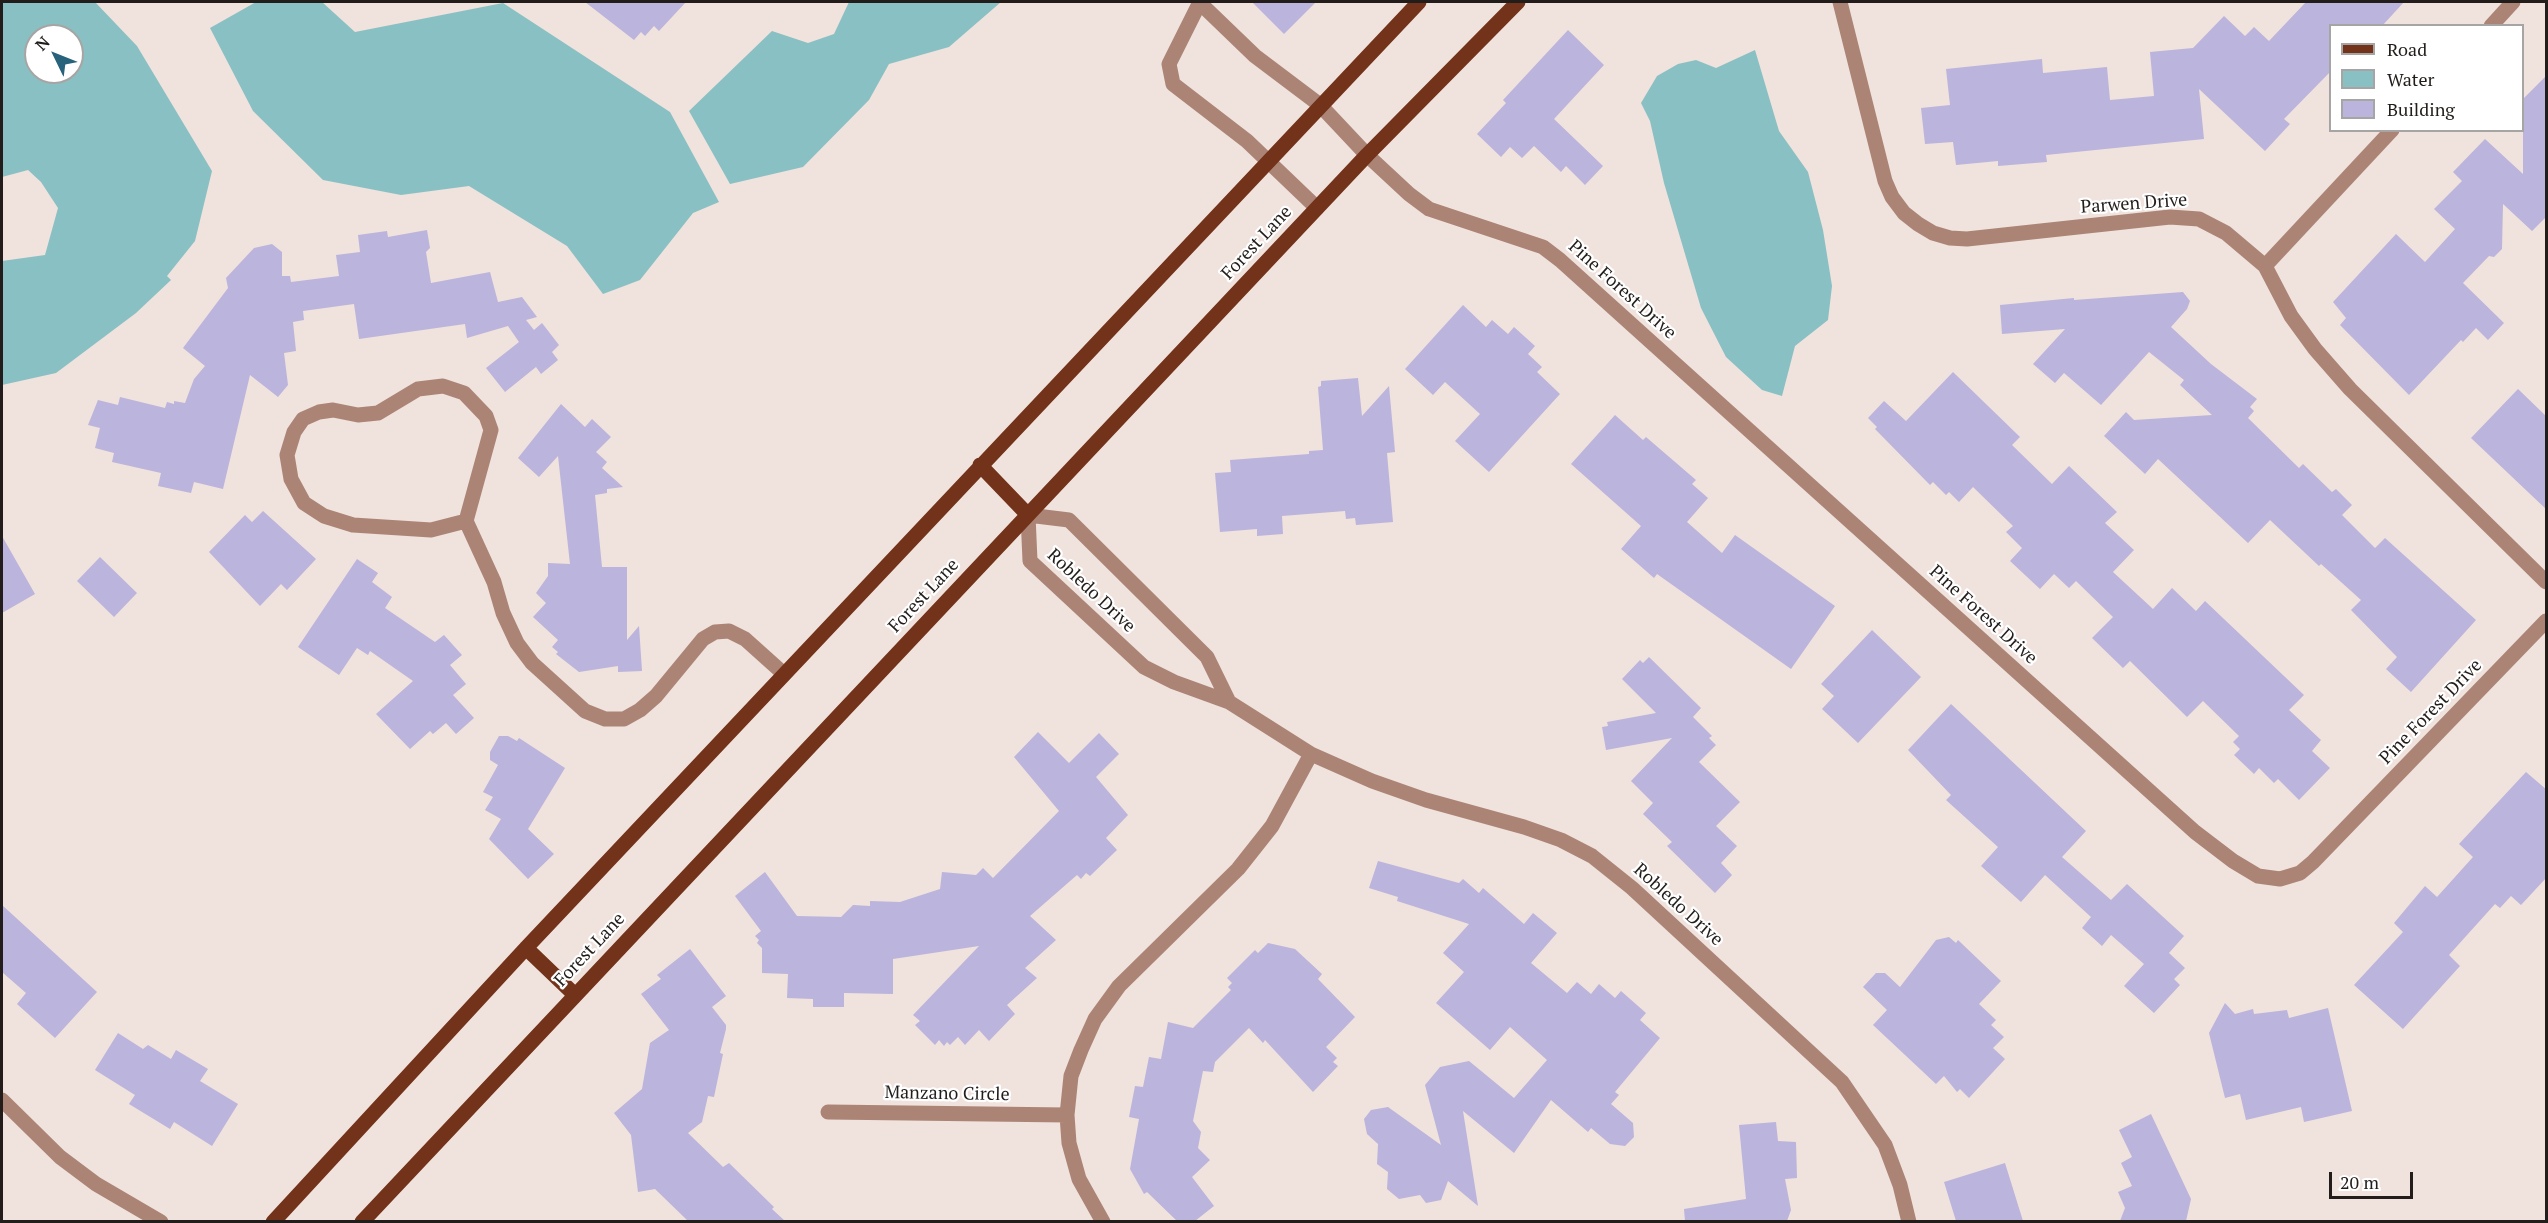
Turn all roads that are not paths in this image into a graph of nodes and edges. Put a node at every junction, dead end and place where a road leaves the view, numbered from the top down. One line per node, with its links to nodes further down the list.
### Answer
1 (1199, 2): 7 (street, Pine Forest Drive); 10 (street)
2 (1419, 2): 7 (main road)
3 (1518, 2): 9 (main road, Forest Lane)
4 (1840, 2): 12 (street, Parwen Drive)
5 (2513, 2): 6 (street)
6 (2493, 24)
7 (1320, 105): 9 (street, Pine Forest Drive); 10 (main road)
8 (2390, 132): 12 (street)
9 (1367, 155): 11 (main road, Forest Lane); 17 (street, Pine Forest Drive)
10 (1268, 160): 11 (street); 13 (main road)
11 (1317, 208): 14 (main road, Forest Lane)
12 (2265, 266): 16 (street, Parwen Drive)
13 (980, 465): 14 (main road); 18 (main road)
14 (1028, 514): 19 (street, Robledo Drive); 19 (street, Robledo Drive); 22 (main road, Forest Lane)
15 (466, 521): 15 (street); 18 (street)
16 (2547, 582)
17 (2547, 621)
18 (784, 674): 21 (main road)
19 (1229, 702): 20 (street, Robledo Drive)
20 (1311, 754): 25 (street); 30 (street, Robledo Drive)
21 (526, 948): 22 (main road); 27 (main road)
22 (575, 995): 28 (main road, Forest Lane)
23 (2, 1101): 26 (street)
24 (828, 1112): 25 (street, Manzano Circle)
25 (1067, 1115): 29 (street)
26 (161, 1221)
27 (273, 1221)
28 (362, 1221)
29 (1103, 1221)
30 (1909, 1221)

